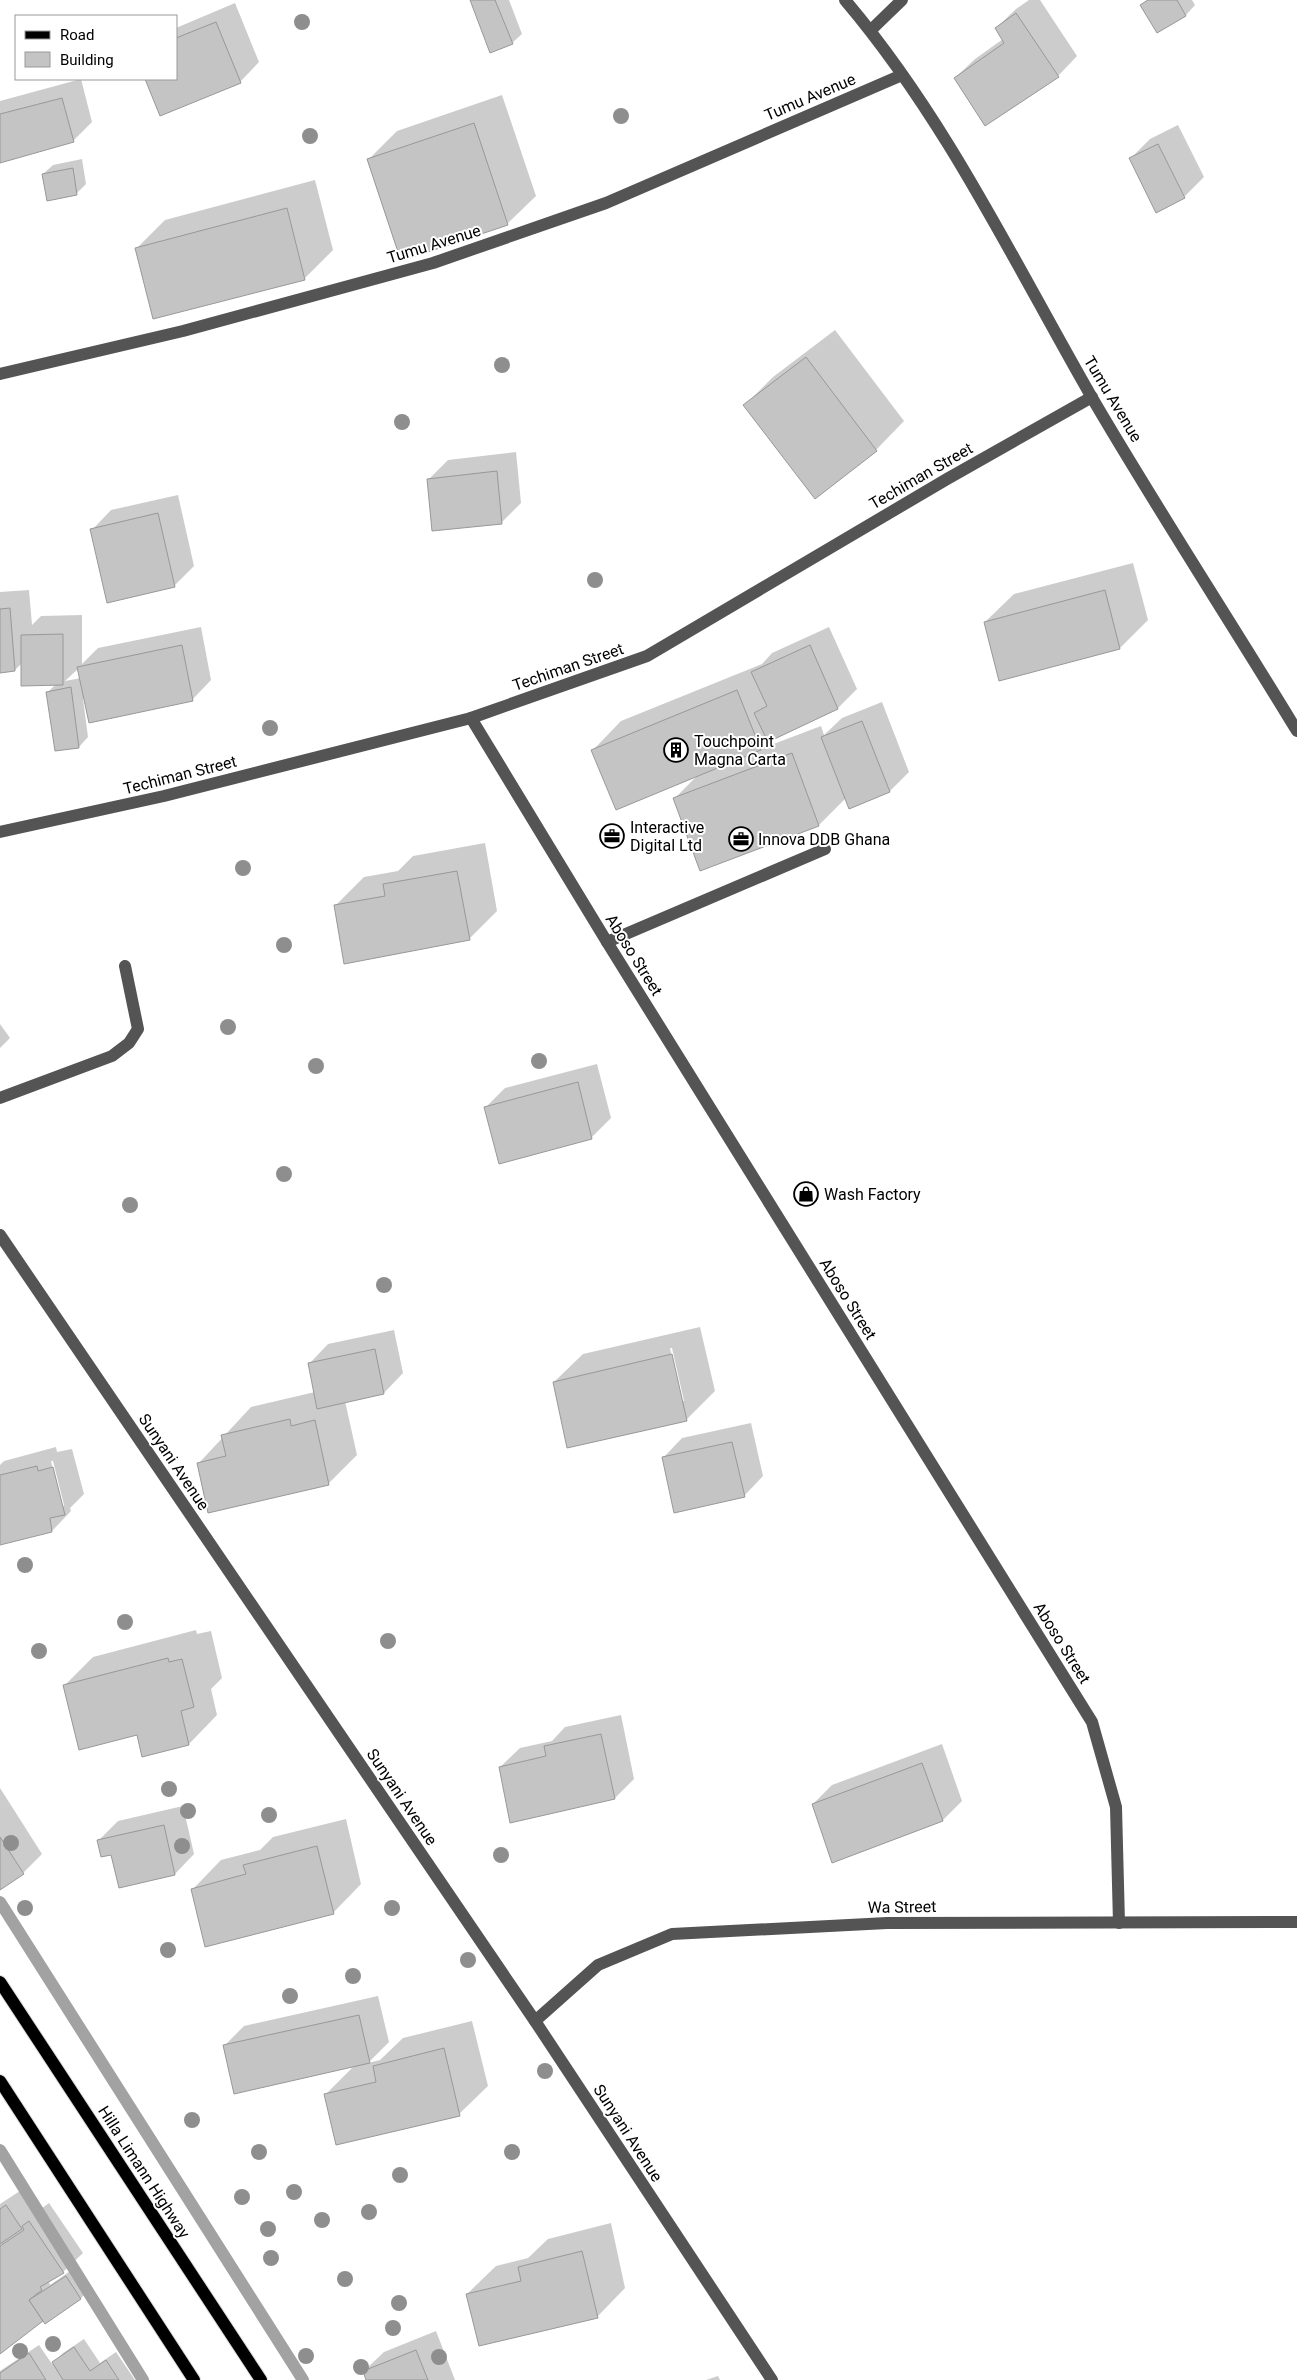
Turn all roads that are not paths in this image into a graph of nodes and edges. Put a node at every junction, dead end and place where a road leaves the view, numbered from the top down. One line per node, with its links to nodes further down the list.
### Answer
1 (845, 0): 3 (street)
2 (902, 0): 3 (street)
3 (871, 30): 4 (street)
4 (902, 75): 5 (street, Tumu Avenue); 6 (street, Tumu Avenue)
5 (0, 374)
6 (1092, 397): 7 (street, Techiman Street); 8 (street, Tumu Avenue)
7 (471, 718): 9 (street, Techiman Street); 11 (street, Aboso Street)
8 (1297, 731)
9 (0, 832)
10 (825, 849): 11 (street)
11 (607, 942): 16 (street, Aboso Street)
12 (125, 966): 13 (street)
13 (0, 1098)
14 (0, 1235): 18 (street, Sunyani Avenue)
15 (1297, 1922): 16 (street, Wa Street)
16 (1119, 1923): 18 (street, Wa Street)
17 (0, 1982): 21 (main road, Hilla Limann Highway)
18 (535, 2021): 22 (street, Sunyani Avenue)
19 (0, 2080): 20 (main road)
20 (194, 2380)
21 (261, 2380)
22 (772, 2380)

